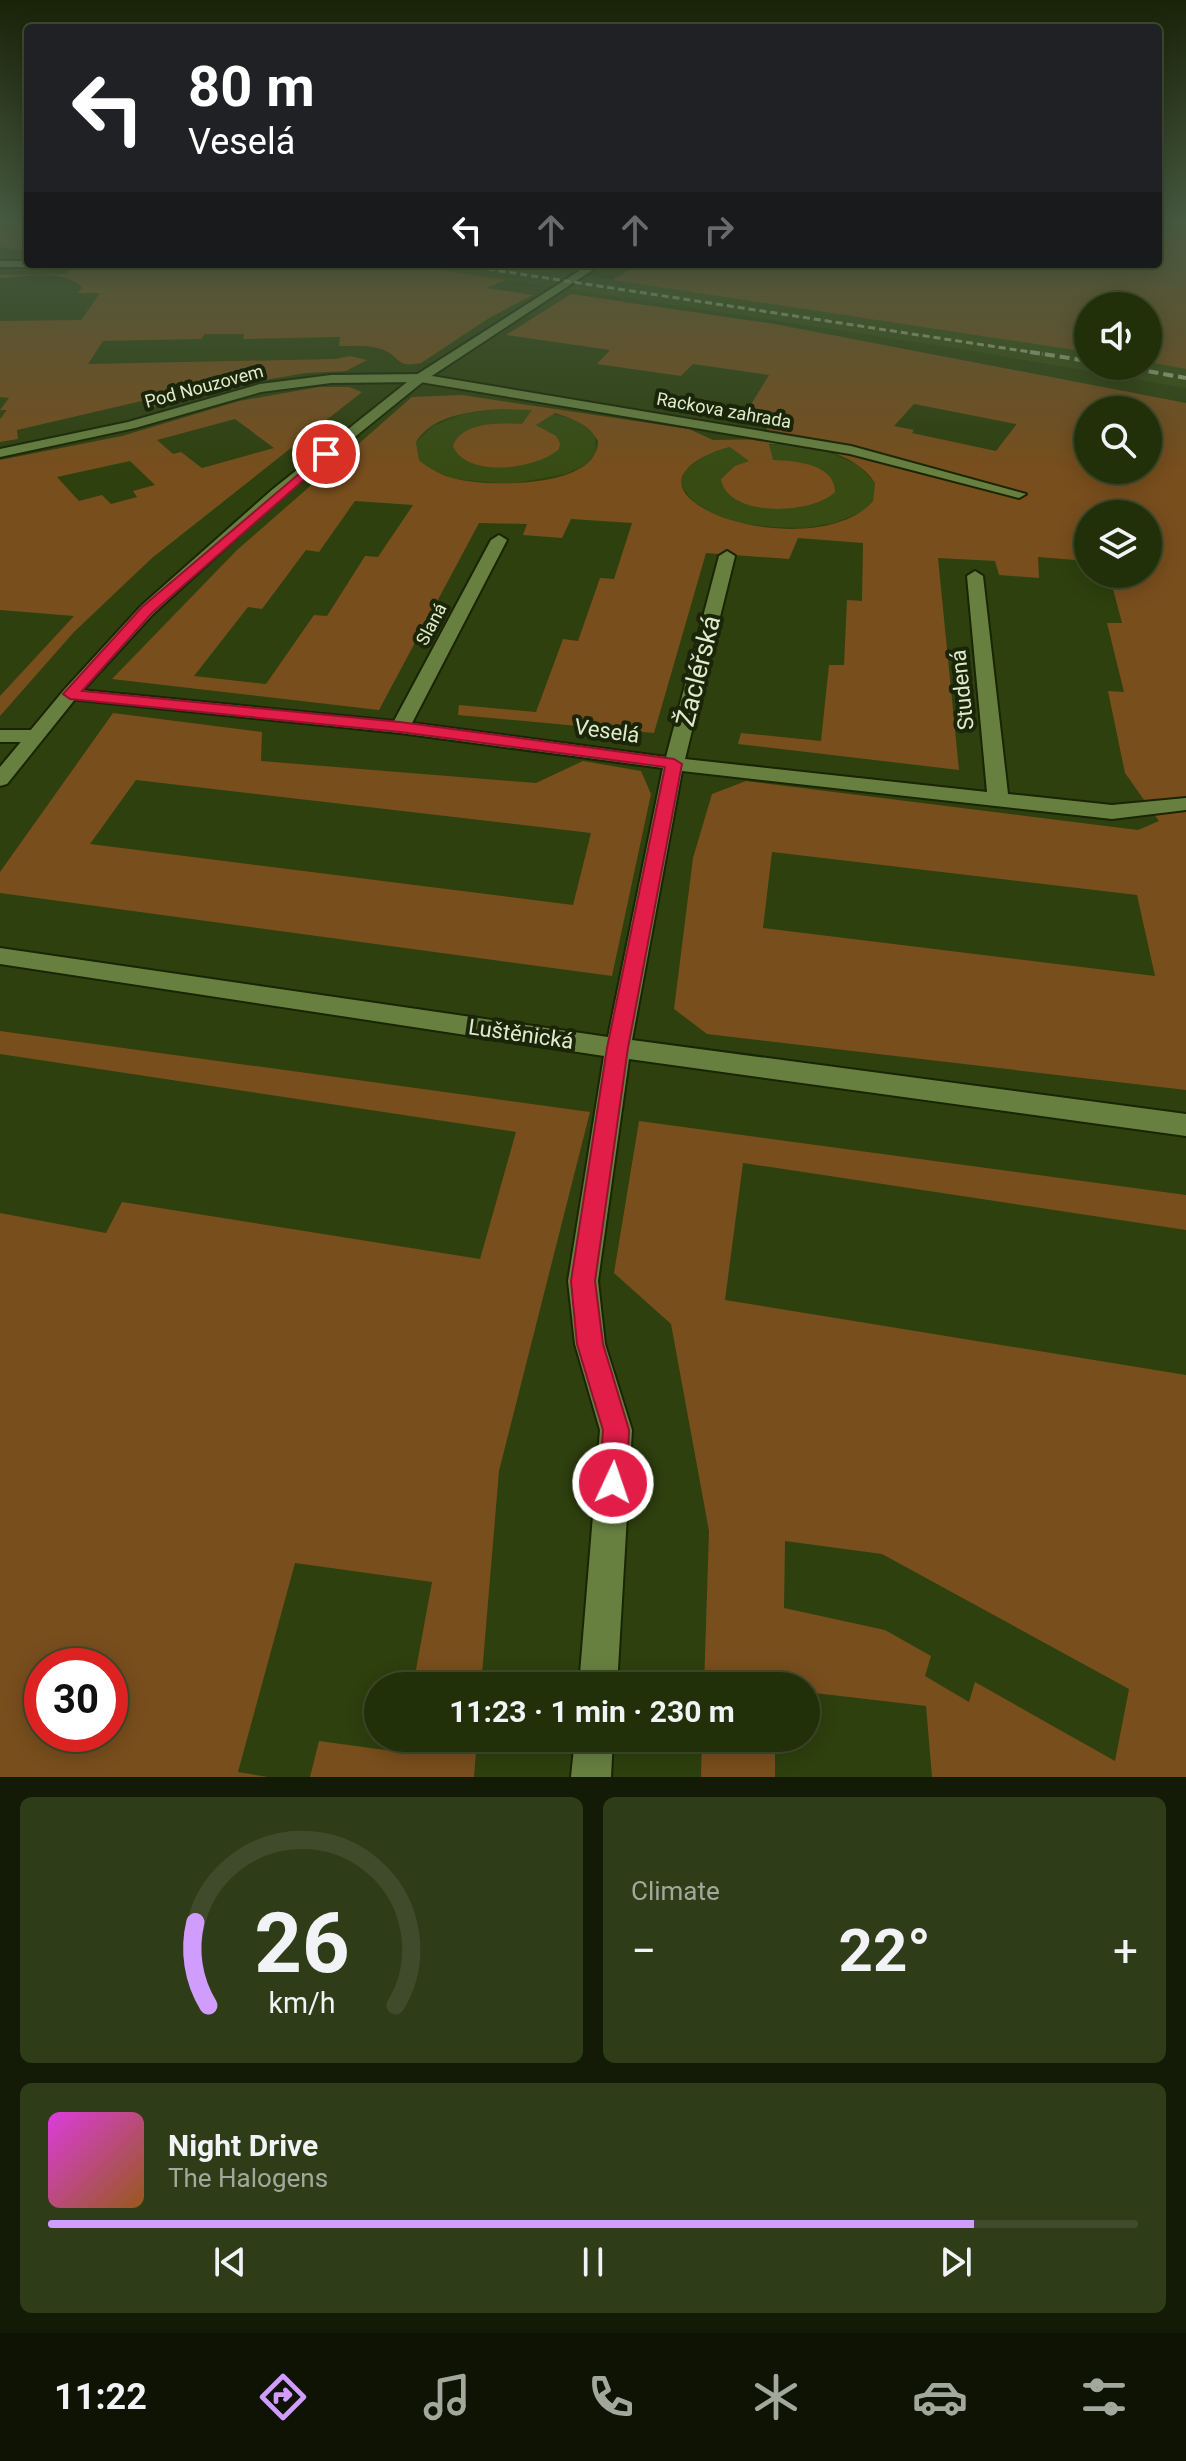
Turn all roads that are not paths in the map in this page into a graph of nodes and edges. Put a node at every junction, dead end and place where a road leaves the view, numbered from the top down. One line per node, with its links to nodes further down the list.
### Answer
1 (530, 307): 2 (street)
2 (420, 378): 3 (street, Pod Nouzovem); 4 (street, Rackova zahrada); 8 (street)
3 (0, 453)
4 (1019, 494)
5 (499, 540): 9 (street, Slaná)
6 (727, 556): 12 (street, Žacléřská)
7 (975, 576): 14 (street, Studená)
8 (70, 694): 9 (street, Veselá); 11 (street)
9 (400, 727): 12 (street, Veselá)
10 (0, 736): 11 (street)
11 (34, 736): 13 (street)
12 (674, 764): 14 (street, Veselá); 17 (street, Žacléřská)
13 (0, 780)
14 (998, 798): 15 (street, Veselá)
15 (1186, 804)
16 (0, 956): 17 (street, Luštěnická)
17 (618, 1048): 18 (street, Luštěnická); 19 (street, Žacléřská)
18 (1186, 1125)
19 (599, 1672)
20 (593, 1752): 21 (street)
21 (591, 1777)

